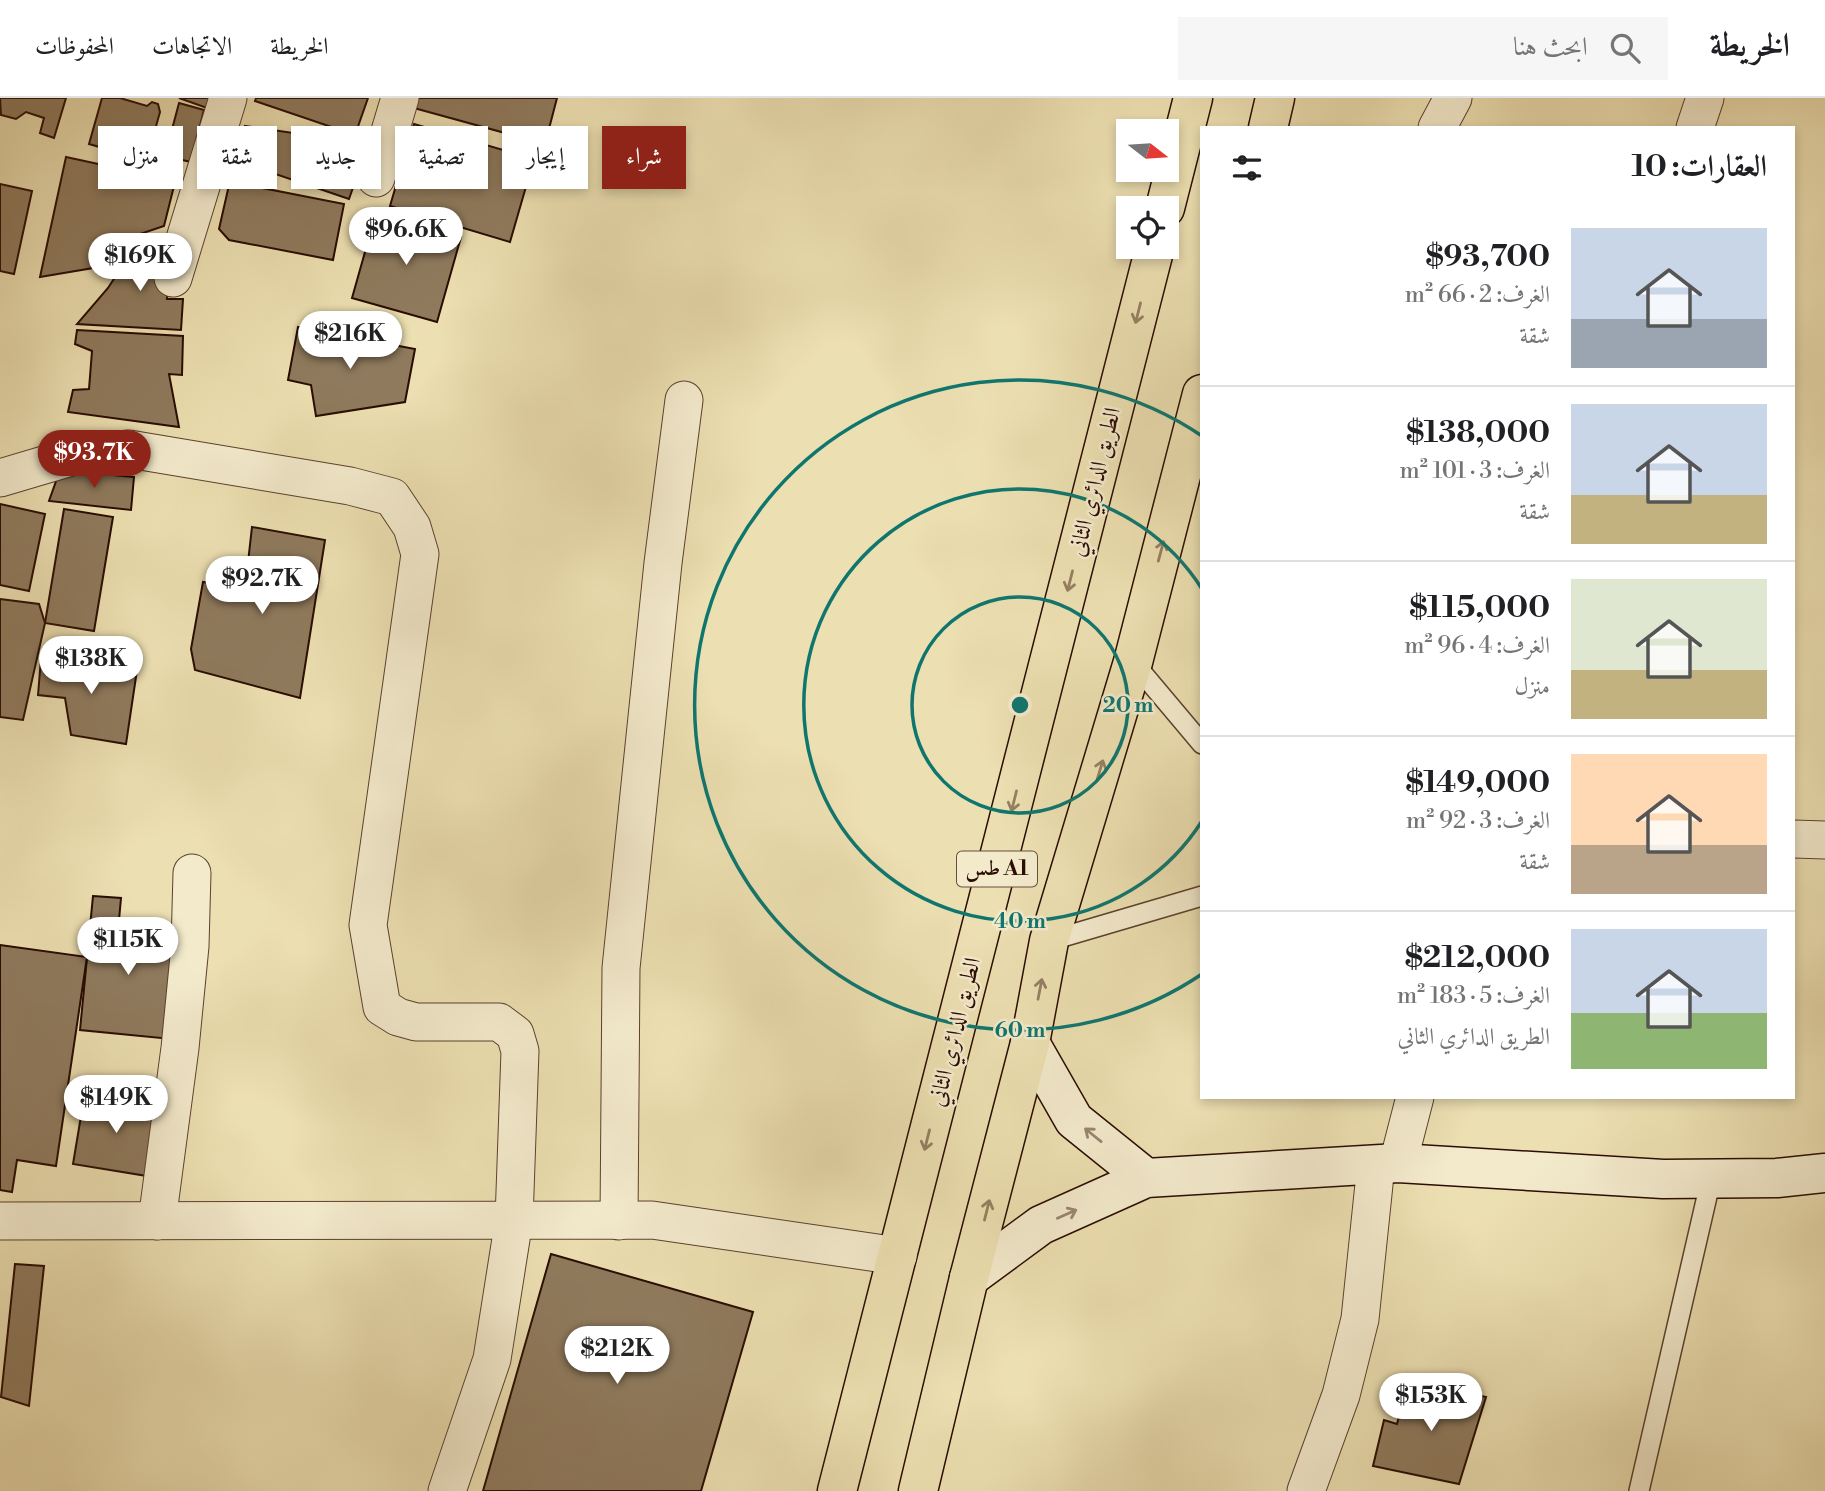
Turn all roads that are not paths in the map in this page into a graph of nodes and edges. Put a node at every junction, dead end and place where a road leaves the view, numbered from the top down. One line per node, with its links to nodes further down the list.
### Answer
1 (228, 98): 13 (street)
2 (400, 98): 10 (street)
3 (1193, 98): 11 (highway)
4 (1275, 98): 7 (highway)
5 (1453, 98): 8 (street)
6 (1706, 98): 9 (street)
7 (1268, 126)
8 (1438, 126)
9 (1696, 126)
10 (381, 161)
11 (1168, 196)
12 (1152, 259): 34 (highway, الطريق الدائري الثاني / طس A1, one-way to 34)
13 (173, 278)
14 (684, 400): 33 (street)
15 (1200, 402): 17 (highway, طس A1, one-way to 15)
16 (0, 478): 30 (street)
17 (1133, 662): 18 (lane); 23 (highway, طس A1, one-way to 17)
18 (1200, 742)
19 (1795, 839): 20 (street)
20 (1825, 840)
21 (192, 873): 32 (street)
22 (1200, 897): 23 (lane)
23 (1049, 941): 24 (highway, طس A1, one-way to 23)
24 (1030, 1043): 28 (street, one-way to 24); 35 (highway, طس A1, one-way to 24)
25 (1414, 1099): 26 (street)
26 (1387, 1164): 28 (street); 29 (street); 41 (street)
27 (1825, 1173): 29 (street)
28 (1146, 1178): 35 (street, one-way to 28)
29 (1711, 1179): 42 (lane)
30 (514, 1220): 32 (street); 33 (street); 37 (street)
31 (0, 1221): 32 (street)
32 (158, 1221)
33 (619, 1221): 34 (street)
34 (898, 1256): 38 (highway, الطريق الدائري الثاني / طس A1)
35 (970, 1278): 36 (highway, طس A1)
36 (952, 1352): 39 (highway); 40 (highway, طس A1)
37 (447, 1491)
38 (837, 1491)
39 (905, 1491)
40 (918, 1491)
41 (1306, 1491)
42 (1639, 1491)

